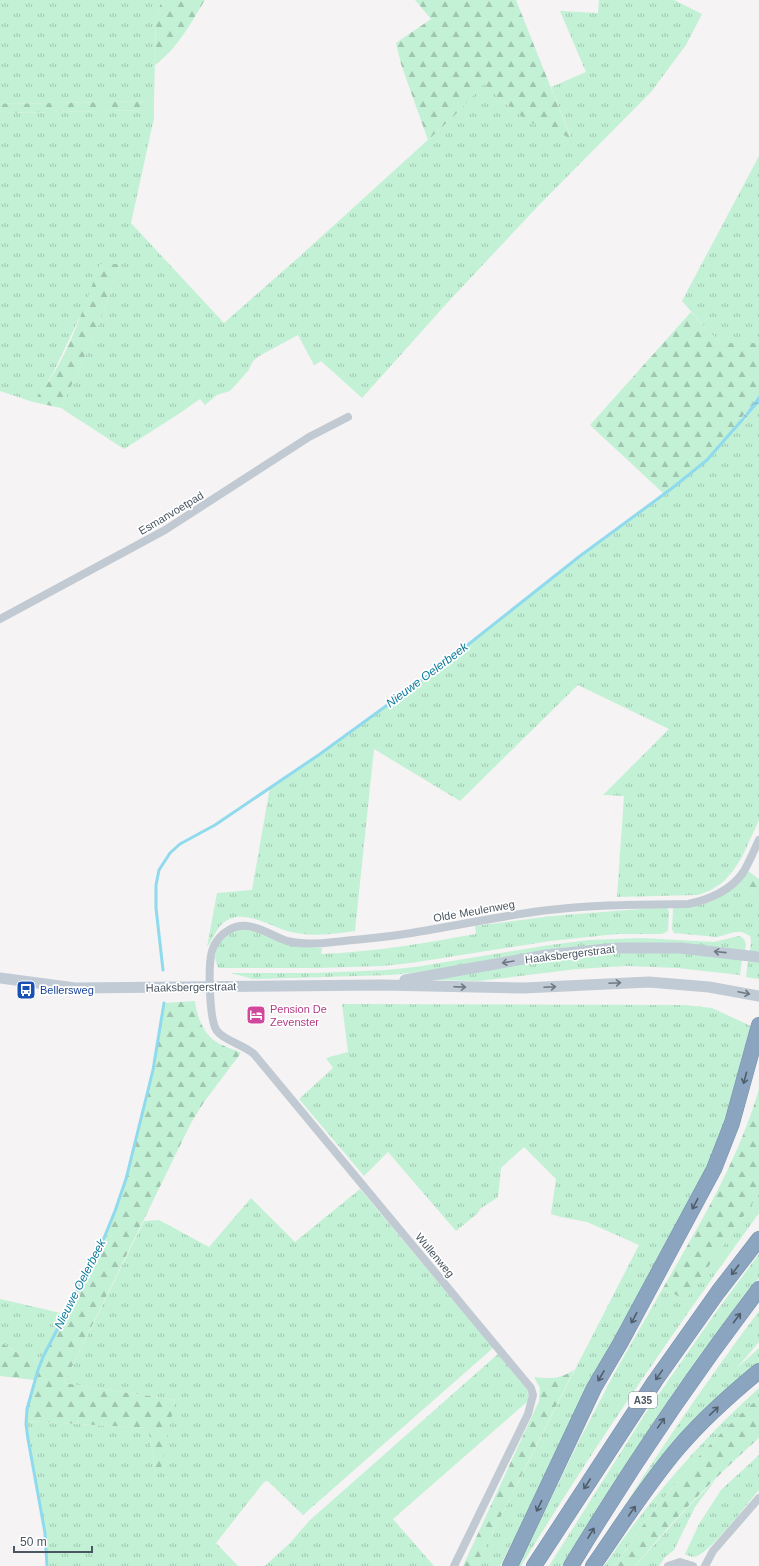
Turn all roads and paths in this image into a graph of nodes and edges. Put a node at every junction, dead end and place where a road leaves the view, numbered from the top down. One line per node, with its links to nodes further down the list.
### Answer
1 (348, 417): 2 (street, Esmanvoetpad)
2 (0, 619)
3 (759, 840): 7 (street, Olde Meulenweg)
4 (759, 958): 6 (main road, Haaksbergerstraat, one-way to 6)
5 (0, 978): 7 (main road, Haaksbergerstraat)
6 (382, 985): 7 (main road, Haaksbergerstraat); 8 (main road, Haaksbergerstraat, one-way to 8)
7 (210, 986): 14 (street, Wullenweg)
8 (759, 996)
9 (759, 1025): 15 (highway, one-way to 15)
10 (759, 1239): 16 (highway, A35, one-way to 16)
11 (759, 1289): 17 (highway, A35, one-way to 11)
12 (759, 1371): 18 (highway, one-way to 12)
13 (759, 1498): 21 (street)
14 (454, 1566)
15 (510, 1566)
16 (534, 1566)
17 (571, 1566)
18 (594, 1566)
19 (668, 1566): 20 (street)
20 (693, 1566)
21 (705, 1566)

